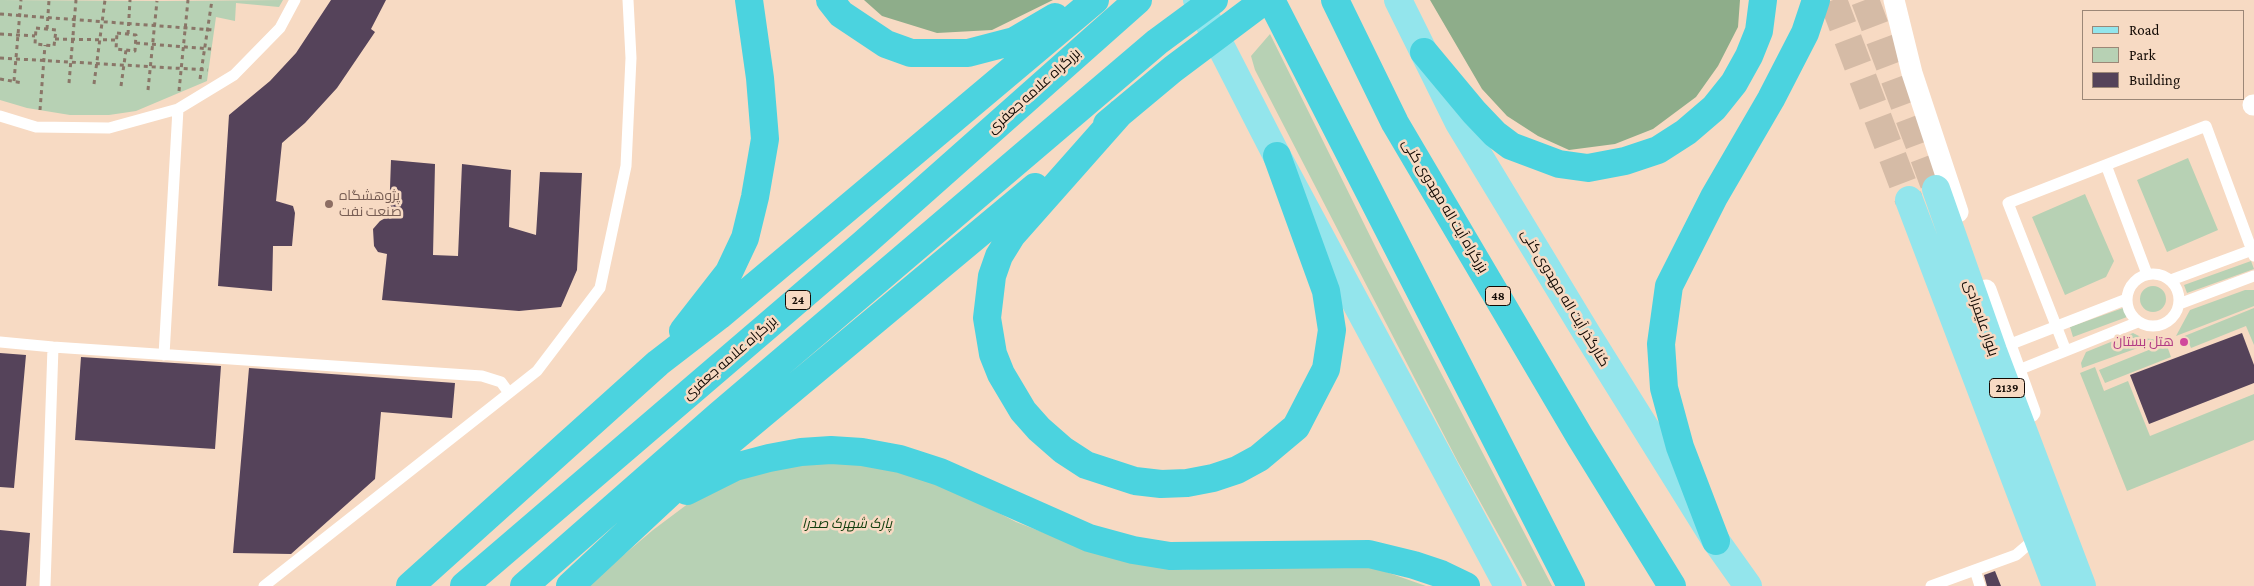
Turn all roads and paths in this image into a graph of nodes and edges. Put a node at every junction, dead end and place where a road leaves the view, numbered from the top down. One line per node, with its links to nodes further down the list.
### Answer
1 (21, 0): 26 (path)
2 (49, 0): 27 (path)
3 (76, 0): 28 (path)
4 (105, 0): 29 (path)
5 (130, 0): 30 (path)
6 (157, 0): 31 (path)
7 (188, 0): 32 (path)
8 (212, 0): 34 (path)
9 (295, 0): 71 (lane)
10 (628, 0): 94 (lane)
11 (749, 0): 92 (highway)
12 (830, 0): 13 (highway)
13 (1085, 0)
14 (1095, 0): 92 (highway)
15 (1197, 0): 75 (main road)
16 (1214, 0): 104 (highway, 24)
17 (1265, 0): 73 (highway)
18 (1271, 0): 108 (highway)
19 (1335, 0): 109 (highway, بزرگراه آیت اله مهدوی کنی / 48)
20 (1398, 0): 51 (main road, کنارگذر آیت اله مهدوی کنی)
21 (1763, 0): 51 (highway)
22 (1816, 0): 97 (highway)
23 (1894, 0): 88 (street)
24 (1132, 4): 103 (highway, بزرگراه علامه جعفری / 24)
25 (0, 14): 26 (path)
26 (20, 15): 27 (path); 38 (path)
27 (48, 17): 28 (path); 33 (path)
28 (76, 19): 29 (path); 41 (path)
29 (102, 21): 30 (path); 42 (path)
30 (129, 23): 31 (path); 37 (path)
31 (154, 25): 32 (path); 45 (path)
32 (185, 27): 34 (path); 47 (path)
33 (46, 29): 39 (path); 40 (path)
34 (208, 29): 35 (path); 48 (path)
35 (214, 30)
36 (0, 34): 38 (path)
37 (128, 34): 43 (path); 44 (path)
38 (18, 35): 39 (path); 53 (path)
39 (35, 36): 46 (path)
40 (55, 38): 41 (path); 46 (path)
41 (74, 39): 42 (path); 55 (path)
42 (100, 40): 43 (path); 56 (path)
43 (116, 40): 50 (path)
44 (136, 44): 45 (path); 50 (path)
45 (152, 44): 47 (path); 58 (path)
46 (45, 45): 54 (path)
47 (182, 47): 48 (path); 59 (path)
48 (205, 48): 49 (path); 60 (path)
49 (211, 48)
50 (126, 50): 57 (path)
51 (1424, 52): 97 (main road, کنارگذر آیت اله مهدوی کنی)
52 (0, 58): 53 (path)
53 (16, 59): 54 (path); 63 (path)
54 (43, 60): 55 (path); 72 (path)
55 (71, 62): 56 (path); 65 (path)
56 (97, 63): 57 (path); 66 (path)
57 (124, 65): 58 (path); 68 (path)
58 (150, 67): 59 (path); 69 (path)
59 (180, 69): 60 (path); 70 (path)
60 (202, 70): 61 (path); 67 (path)
61 (208, 70)
62 (0, 79): 63 (path)
63 (14, 81): 64 (path)
64 (23, 83)
65 (69, 83)
66 (94, 84)
67 (200, 84)
68 (121, 86)
69 (148, 90)
70 (179, 92)
71 (178, 109): 74 (lane); 91 (lane)
72 (40, 110)
73 (1120, 113): 75 (highway); 95 (highway)
74 (0, 116)
75 (1277, 156): 107 (main road)
76 (2106, 165): 79 (lane); 80 (lane); 86 (lane)
77 (1936, 189): 98 (main road, بلوار علیمرادی / 2139)
78 (1909, 200): 96 (main road, بلوار علیمرادی / 2139)
79 (2253, 253): 82 (lane)
80 (2147, 274): 82 (lane); 83 (lane)
81 (2254, 276): 84 (lane)
82 (2172, 280): 84 (lane)
83 (2126, 299): 85 (lane); 86 (lane)
84 (2179, 304): 85 (lane)
85 (2138, 322): 90 (lane)
86 (2056, 326): 88 (lane); 90 (lane)
87 (0, 342): 89 (lane)
88 (2006, 346): 93 (street)
89 (53, 348): 91 (lane); 100 (lane)
90 (2066, 351): 93 (lane)
91 (164, 355): 94 (lane)
92 (658, 363): 102 (highway)
93 (2016, 371): 98 (street)
94 (508, 393): 101 (lane)
95 (642, 521): 105 (highway); 106 (highway)
96 (2037, 538): 99 (lane); 113 (main road, بلوار علیمرادی / 2139)
97 (1716, 541): 110 (main road, کنارگذر آیت اله مهدوی کنی)
98 (2067, 547): 114 (main road, بلوار علیمرادی / 2139)
99 (1974, 570): 111 (lane); 112 (lane)
100 (45, 586)
101 (264, 586)
102 (410, 586)
103 (464, 586)
104 (524, 586)
105 (570, 586)
106 (1466, 586)
107 (1508, 586)
108 (1571, 586)
109 (1672, 586)
110 (1748, 586)
111 (1931, 586)
112 (1980, 586)
113 (2056, 586)
114 (2082, 586)

